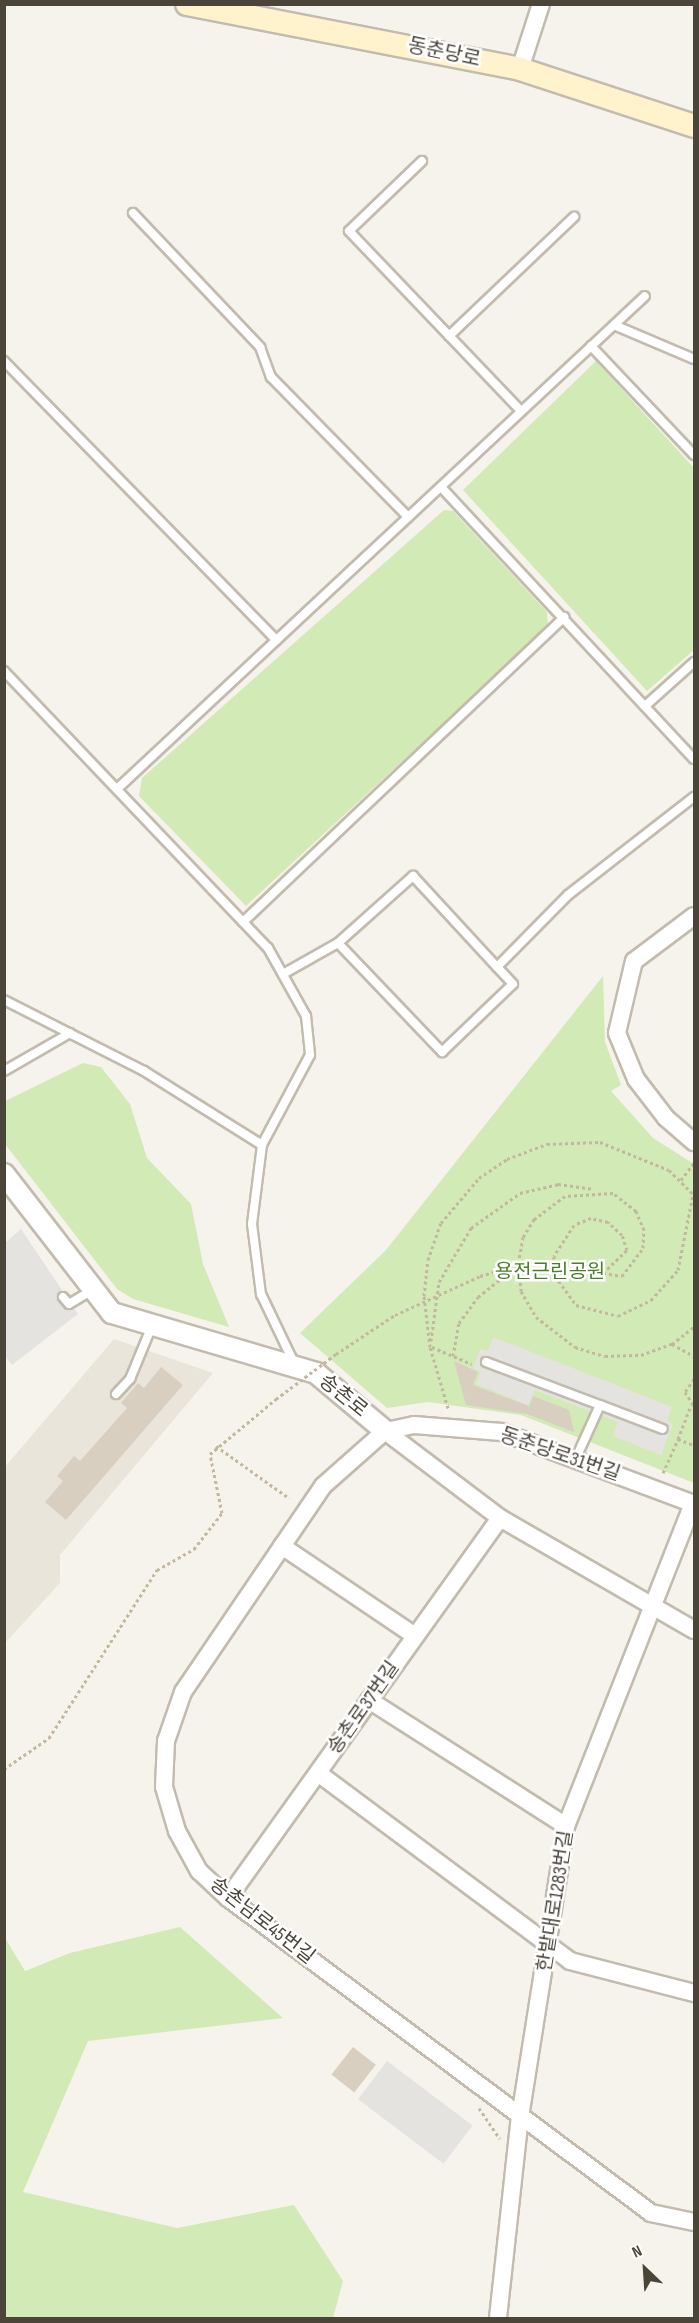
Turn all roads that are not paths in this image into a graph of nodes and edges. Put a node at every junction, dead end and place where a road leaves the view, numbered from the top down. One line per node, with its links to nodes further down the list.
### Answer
1 (187, 4): 3 (main road, 동춘당로)
2 (541, 4): 3 (street)
3 (520, 69): 4 (main road, 동춘당로)
4 (694, 126)
5 (422, 161): 10 (lane)
6 (133, 213): 17 (lane)
7 (574, 217): 10 (lane)
8 (645, 296): 9 (lane)
9 (614, 325): 11 (lane); 12 (lane)
10 (449, 336): 14 (lane)
11 (591, 346): 14 (lane); 15 (lane)
12 (694, 359)
13 (4, 361): 19 (lane)
14 (521, 411): 16 (lane)
15 (694, 455)
16 (441, 487): 17 (lane); 18 (lane)
17 (408, 517): 19 (lane)
18 (564, 617): 22 (lane); 27 (lane)
19 (276, 640): 24 (lane)
20 (694, 663): 22 (lane)
21 (4, 671): 24 (lane)
22 (645, 706): 23 (lane)
23 (694, 759)
24 (117, 789): 27 (lane)
25 (694, 797): 29 (lane)
26 (694, 916): 34 (street)
27 (243, 922): 30 (lane)
28 (338, 944): 29 (lane); 29 (lane); 30 (lane)
29 (497, 967)
30 (283, 974): 35 (lane)
31 (4, 1000): 32 (lane)
32 (70, 1033): 33 (lane); 35 (lane)
33 (4, 1071)
34 (694, 1142)
35 (262, 1145): 41 (lane)
36 (4, 1174): 37 (street, 송촌로)
37 (92, 1290): 38 (lane); 39 (street, 송촌로)
38 (63, 1297)
39 (151, 1328): 41 (street, 송촌로); 42 (lane)
40 (486, 1362): 43 (lane)
41 (295, 1365): 45 (street, 송촌로)
42 (116, 1394)
43 (600, 1405): 44 (lane); 46 (lane)
44 (663, 1429)
45 (385, 1431): 46 (street, 동춘당로31번길); 48 (street, 송촌로); 49 (street, 송촌남로45번길)
46 (576, 1458): 47 (street, 동춘당로31번길)
47 (694, 1503): 50 (street, 한밭대로1283번길)
48 (500, 1518): 50 (street, 송촌로); 52 (street, 송촌로37번길)
49 (282, 1546): 52 (street); 56 (street, 송촌남로45번길)
50 (652, 1607): 51 (street, 송촌로); 55 (street, 한밭대로1283번길)
51 (694, 1630)
52 (415, 1636): 53 (street, 송촌로37번길)
53 (369, 1700): 54 (street, 송촌로37번길); 55 (street)
54 (318, 1773): 56 (street, 송촌로37번길); 57 (street)
55 (566, 1826): 57 (street, 한밭대로1283번길)
56 (228, 1898): 59 (street, 송촌남로45번길)
57 (550, 1942): 58 (street); 59 (street, 한밭대로1283번길)
58 (694, 1993)
59 (520, 2117): 60 (street, 송촌남로45번길); 61 (street, 한밭대로1283번길)
60 (694, 2222)
61 (498, 2319)

